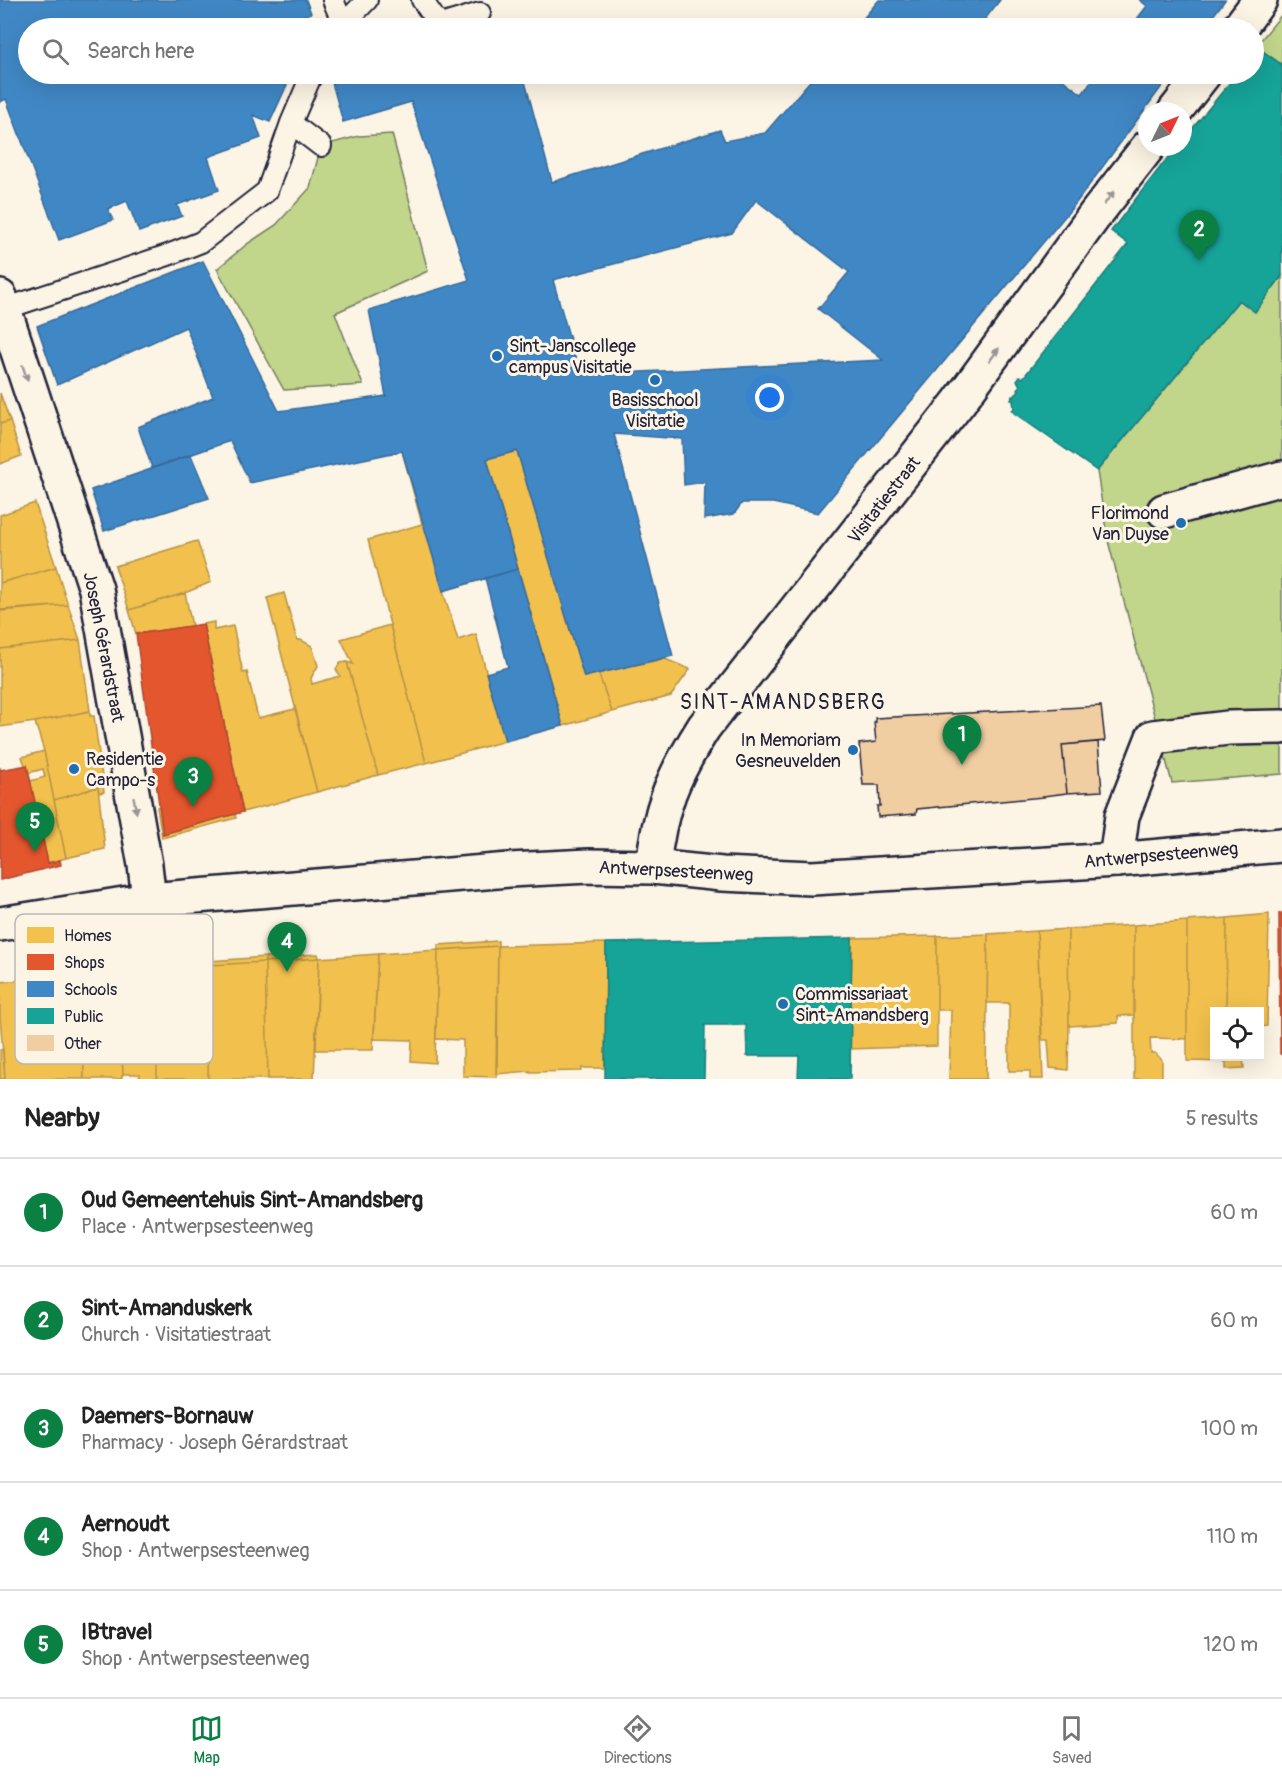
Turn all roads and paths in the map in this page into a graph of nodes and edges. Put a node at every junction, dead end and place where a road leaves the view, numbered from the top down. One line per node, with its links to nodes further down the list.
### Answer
1 (333, 0): 6 (lane)
2 (367, 0): 7 (lane)
3 (422, 0): 8 (lane)
4 (1260, 0): 10 (street)
5 (480, 13): 9 (lane)
6 (339, 18)
7 (349, 18)
8 (431, 18)
9 (464, 18)
10 (1246, 18)
11 (308, 84): 14 (lane)
12 (1196, 84): 13 (street)
13 (1182, 102)
14 (291, 123): 15 (lane); 17 (lane)
15 (321, 146)
16 (1141, 156): 23 (street, Visitatiestraat, one-way to 16)
17 (2, 303): 24 (street, Joseph Gérardstraat, one-way to 24)
18 (1282, 478): 19 (street)
19 (1164, 511)
20 (1282, 727): 22 (street)
21 (1282, 845): 22 (street, Antwerpsesteenweg)
22 (1116, 860): 23 (street, Antwerpsesteenweg)
23 (653, 867): 24 (street, Antwerpsesteenweg)
24 (149, 900): 25 (street, Antwerpsesteenweg)
25 (62, 914)
26 (15, 922): 27 (street, Antwerpsesteenweg)
27 (0, 924)

